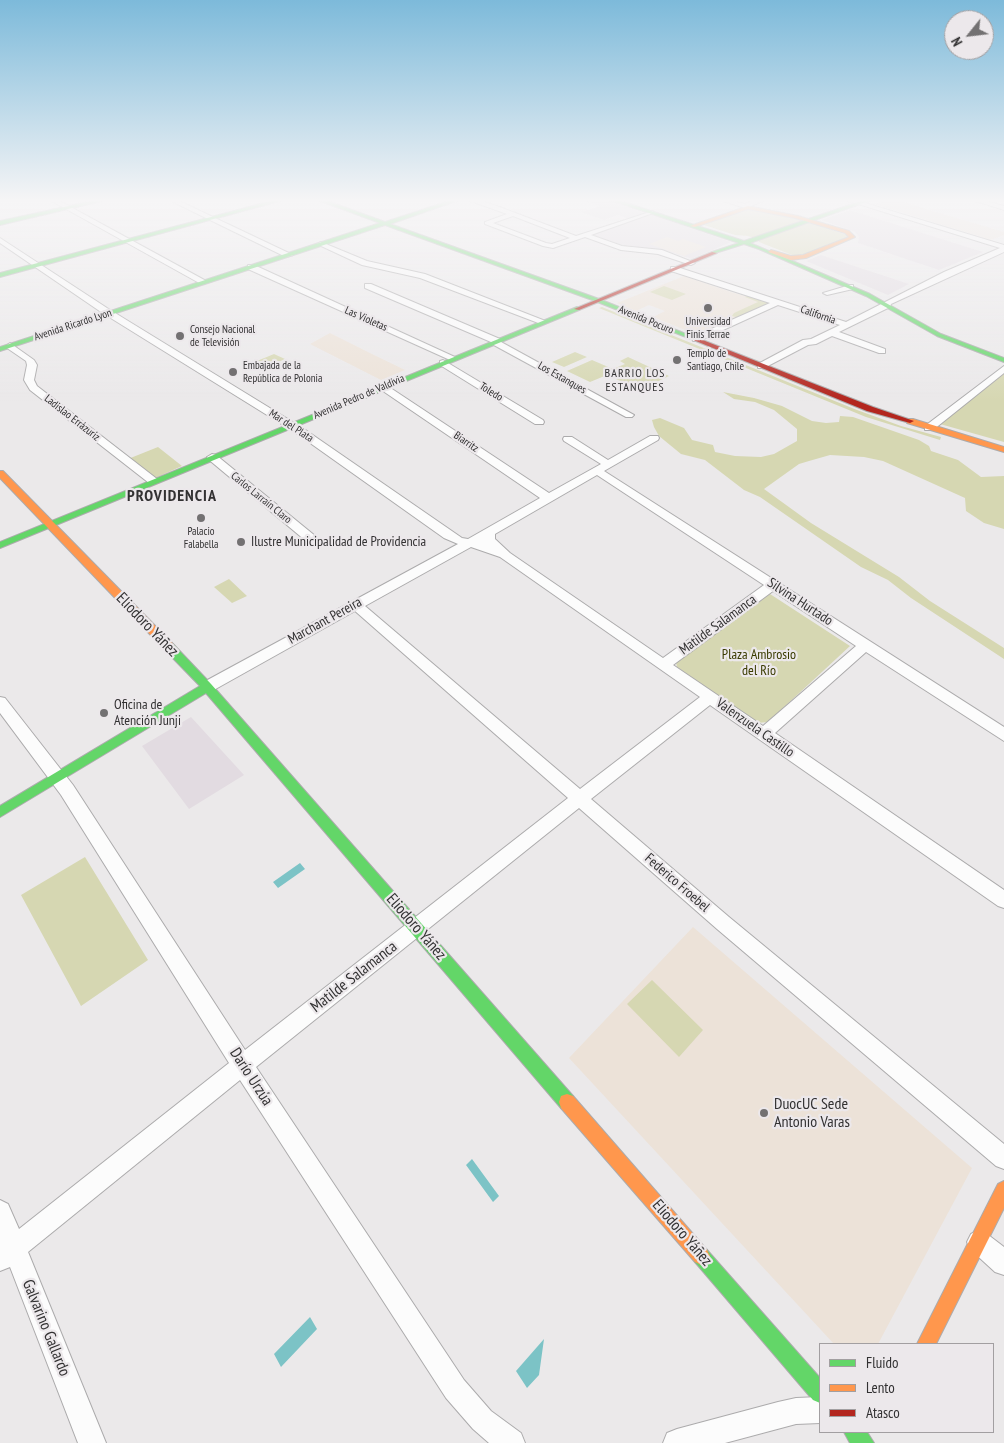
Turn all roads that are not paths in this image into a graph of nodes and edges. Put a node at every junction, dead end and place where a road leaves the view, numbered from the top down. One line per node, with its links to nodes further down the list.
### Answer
1 (33, 266): 12 (main road)
2 (40, 266): 21 (street, Mar del Plata)
3 (175, 266): 13 (street)
4 (380, 266): 22 (street)
5 (504, 266): 17 (main road, Avenida Pocuro)
6 (682, 266): 11 (main road, Avenida Pedro de Valdivia)
7 (803, 266): 15 (main road)
8 (813, 266): 19 (main road)
9 (963, 266): 19 (street)
10 (251, 267): 13 (main road, Avenida Ricardo Lyon); 33 (street, Las Violetas)
11 (674, 269): 17 (main road, Avenida Pedro de Valdivia); 18 (street, California)
12 (2, 274)
13 (204, 282): 21 (main road, Avenida Ricardo Lyon)
14 (368, 286): 28 (street, Los Estanques)
15 (850, 287): 16 (street); 19 (main road)
16 (827, 293)
17 (597, 300): 22 (main road, Avenida Pedro de Valdivia); 27 (main road, Avenida Pocuro)
18 (778, 302): 23 (street, California); 27 (street)
19 (889, 303): 20 (street); 24 (main road); 25 (main road)
20 (875, 312): 23 (street); 24 (street)
21 (109, 313): 29 (main road, Avenida Ricardo Lyon); 39 (street, Mar del Plata)
22 (544, 322): 28 (main road, Avenida Pedro de Valdivia)
23 (848, 325): 26 (street)
24 (919, 325): 25 (main road)
25 (939, 330): 31 (main road); 32 (main road)
26 (833, 333): 30 (street, California); 34 (street)
27 (696, 340): 34 (main road, Avenida Pocuro)
28 (496, 341): 33 (main road, Avenida Pedro de Valdivia); 37 (street, Los Estanques)
29 (5, 347): 48 (street, Ladislao Errázuriz)
30 (882, 351)
31 (1004, 352)
32 (1004, 360)
33 (448, 361): 36 (main road, Avenida Pedro de Valdivia); 38 (street, Toledo)
34 (761, 366): 40 (main road, Avenida Pocuro)
35 (1004, 369): 40 (street)
36 (384, 387): 39 (main road, Avenida Pedro de Valdivia); 49 (street, Biarritz)
37 (629, 415)
38 (539, 422)
39 (291, 426): 44 (main road, Avenida Pedro de Valdivia); 53 (street, Mar del Plata)
40 (928, 428): 43 (main road, Avenida Pocuro)
41 (654, 438): 45 (street, Marchant Pereira)
42 (568, 439): 45 (street)
43 (1004, 450)
44 (212, 457): 48 (main road, Avenida Pedro de Valdivia); 52 (street, Carlos Larraín Claro)
45 (608, 464): 46 (street, Marchant Pereira)
46 (596, 470): 49 (street, Marchant Pereira); 56 (street, Silvina Hurtado)
47 (0, 473): 50 (main road, Eliodoro Yáñez)
48 (153, 481): 50 (main road, Avenida Pedro de Valdivia)
49 (548, 498): 51 (street, Marchant Pereira)
50 (48, 524): 54 (main road, Avenida Pedro de Valdivia); 60 (main road, Eliodoro Yáñez)
51 (489, 532): 53 (street, Marchant Pereira); 55 (street, Valenzuela Castillo)
52 (310, 538)
53 (468, 543): 55 (street, Valenzuela Castillo); 57 (street, Marchant Pereira)
54 (0, 545)
55 (506, 556): 59 (street, Valenzuela Castillo)
56 (773, 585): 58 (street, Silvina Hurtado); 59 (street, Matilde Salamanca)
57 (355, 604): 60 (street, Marchant Pereira); 66 (street, Federico Froebel)
58 (866, 645): 63 (street); 64 (street, Silvina Hurtado)
59 (664, 665): 61 (street, Valenzuela Castillo)
60 (207, 687): 65 (main road, Marchant Pereira); 69 (main road, Eliodoro Yáñez)
61 (710, 696): 63 (street, Valenzuela Castillo); 66 (street, Matilde Salamanca)
62 (0, 702): 65 (street, Darío Urzúa)
63 (764, 734): 68 (street, Valenzuela Castillo)
64 (1004, 735)
65 (57, 776): 67 (main road, Marchant Pereira); 70 (street, Darío Urzúa)
66 (580, 798): 69 (street, Matilde Salamanca); 71 (street, Federico Froebel)
67 (0, 812)
68 (1004, 900)
69 (416, 927): 70 (street, Matilde Salamanca); 78 (main road, Eliodoro Yáñez)
70 (243, 1065): 75 (street, Matilde Salamanca); 82 (street, Darío Urzúa)
71 (1004, 1158)
72 (1004, 1190): 74 (main road)
73 (0, 1212): 75 (street, Galvarino Gallardo)
74 (979, 1242): 76 (street); 77 (main road)
75 (7, 1253): 81 (street, Galvarino Gallardo)
76 (1004, 1263)
77 (927, 1343)
78 (819, 1392)
79 (819, 1410): 83 (street)
80 (855, 1433): 84 (main road)
81 (92, 1443)
82 (511, 1443)
83 (677, 1443)
84 (864, 1443)

